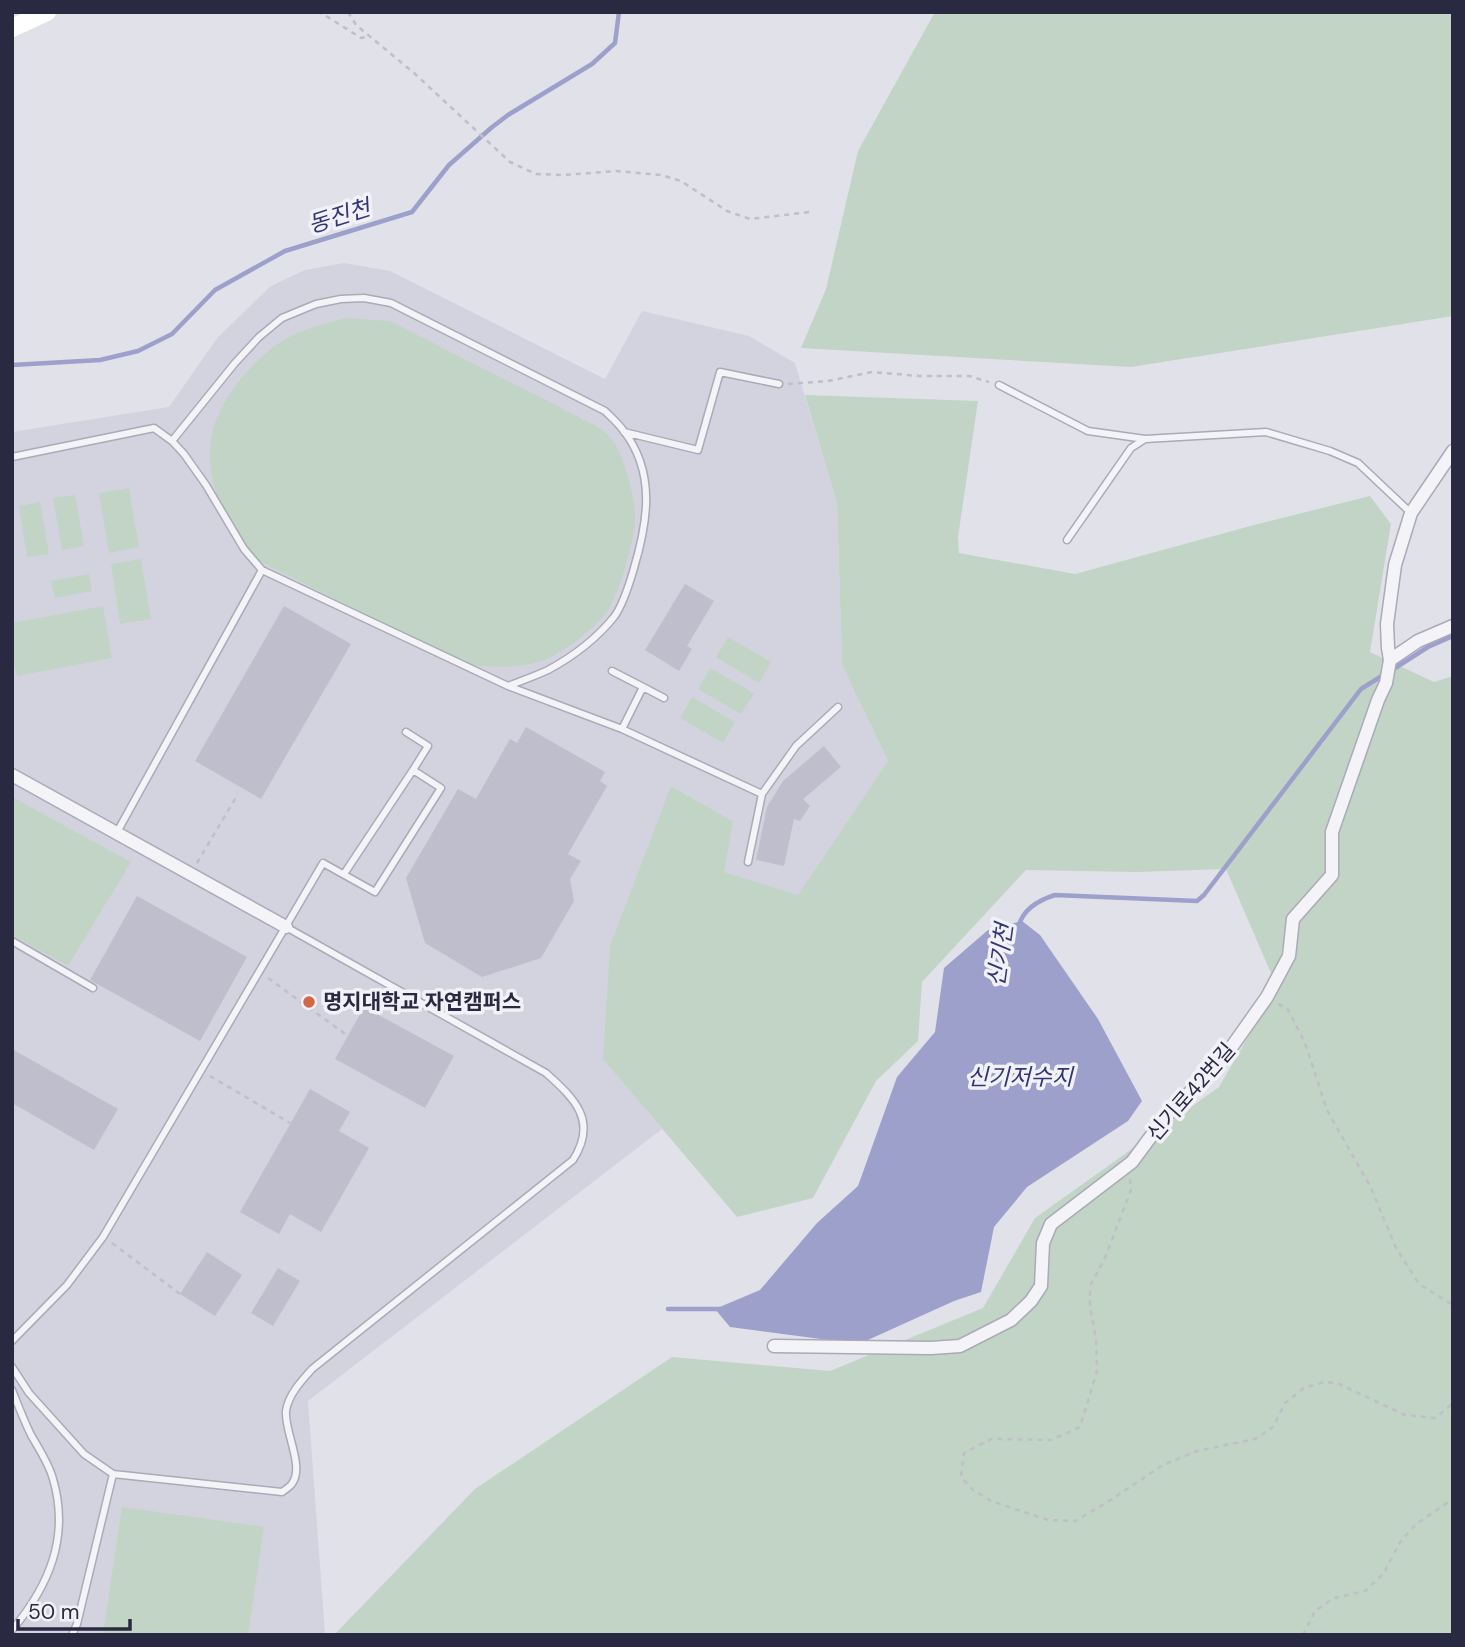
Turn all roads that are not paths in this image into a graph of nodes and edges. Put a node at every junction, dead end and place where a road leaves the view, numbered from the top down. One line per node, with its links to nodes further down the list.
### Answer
1 (47, 12): 2 (main road)
2 (12, 28)
3 (779, 384): 5 (lane)
4 (999, 385): 6 (lane)
5 (624, 432): 7 (lane); 16 (lane)
6 (1145, 439): 10 (lane); 11 (lane)
7 (172, 441): 9 (lane); 12 (lane)
8 (1453, 451): 10 (street, 신기로42번길)
9 (12, 457)
10 (1411, 513): 14 (street, 신기로42번길)
11 (1068, 540)
12 (262, 570): 16 (lane); 25 (lane)
13 (1453, 626): 14 (street)
14 (1390, 660): 32 (street, 신기로42번길)
15 (612, 671): 17 (lane)
16 (508, 686): 20 (lane)
17 (643, 687): 18 (lane); 20 (lane)
18 (664, 698)
19 (838, 707): 24 (lane)
20 (622, 729): 24 (lane)
21 (406, 733): 22 (lane)
22 (413, 770): 27 (lane); 27 (lane)
23 (12, 775): 25 (street)
24 (762, 794): 26 (lane)
25 (116, 834): 28 (street)
26 (748, 862)
27 (344, 874): 28 (lane)
28 (286, 927): 31 (lane); 35 (lane)
29 (12, 942): 30 (lane)
30 (93, 988)
31 (12, 1341)
32 (774, 1346)
33 (12, 1367): 35 (lane)
34 (12, 1390): 36 (lane)
35 (113, 1474): 37 (lane)
36 (12, 1630)
37 (72, 1635)

